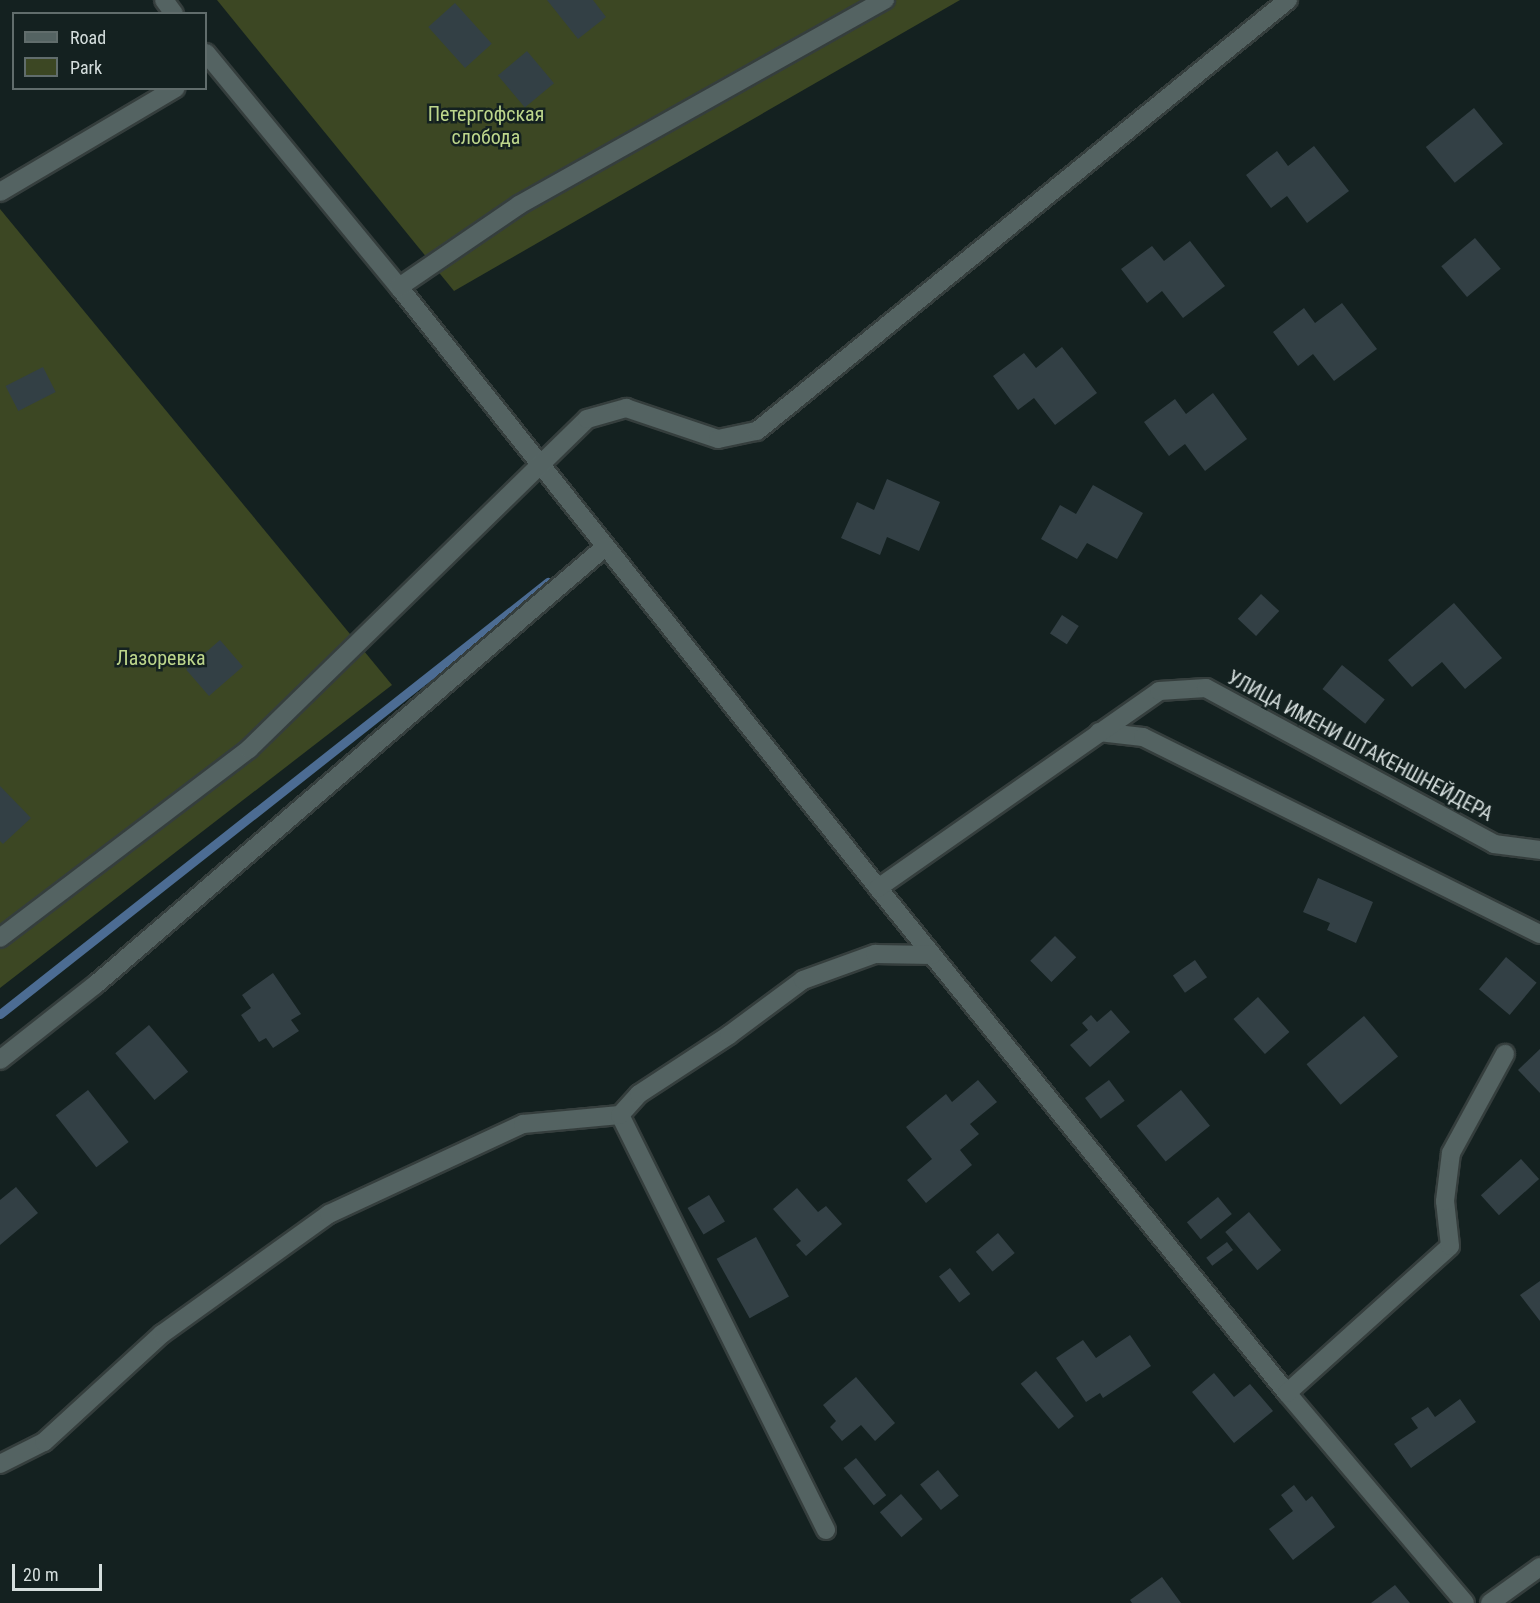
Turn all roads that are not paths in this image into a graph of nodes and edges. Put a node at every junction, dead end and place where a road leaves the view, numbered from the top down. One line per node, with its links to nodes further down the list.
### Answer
1 (885, 0): 6 (street)
2 (1288, 0): 7 (street)
3 (209, 63): 6 (street)
4 (173, 90): 5 (street)
5 (0, 192)
6 (399, 286): 7 (street)
7 (540, 466): 8 (street); 13 (street)
8 (605, 547): 11 (street); 16 (street)
9 (1099, 732): 10 (street, УЛИЦА ИМЕНИ ШТАКЕНШНЕЙДЕРА); 11 (street); 12 (street)
10 (1540, 850)
11 (878, 888): 14 (street)
12 (1540, 934)
13 (0, 938)
14 (932, 955): 17 (street); 18 (street)
15 (1505, 1054): 18 (street)
16 (0, 1060)
17 (620, 1115): 19 (street); 20 (street)
18 (1287, 1393): 22 (street)
19 (0, 1464)
20 (826, 1530)
21 (1540, 1567): 23 (street)
22 (1465, 1603)
23 (1490, 1603)

